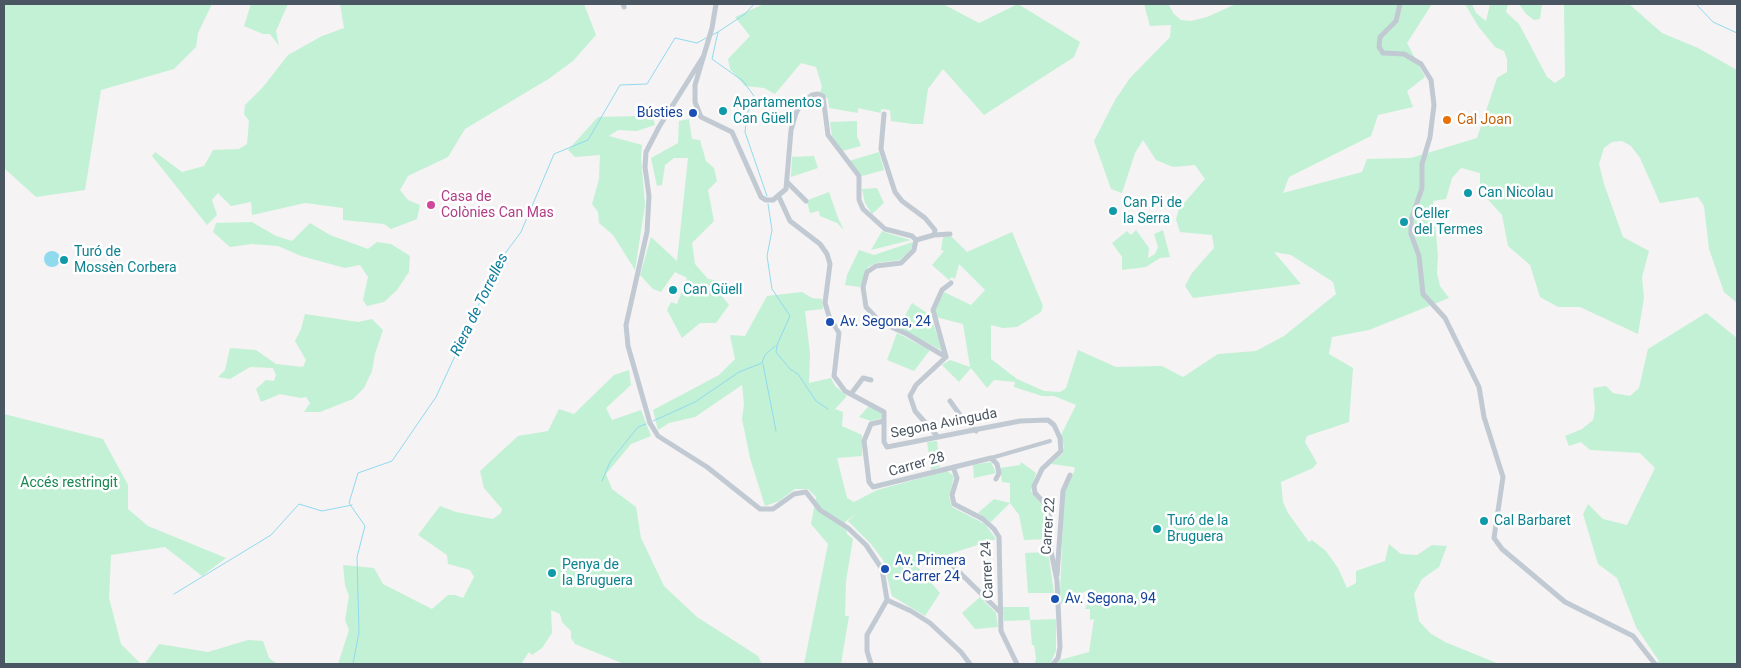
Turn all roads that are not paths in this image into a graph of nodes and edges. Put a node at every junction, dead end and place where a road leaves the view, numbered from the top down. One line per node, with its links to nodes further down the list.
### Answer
1 (716, 4): 3 (street)
2 (1400, 4): 32 (street)
3 (702, 57): 6 (street); 26 (street)
4 (884, 114): 9 (street)
5 (788, 182): 6 (street); 7 (street); 10 (street)
6 (779, 197): 14 (street, Segona Avinguda)
7 (806, 201)
8 (950, 234): 9 (street)
9 (934, 235): 10 (street)
10 (916, 240): 12 (street)
11 (952, 283): 12 (street)
12 (946, 357): 18 (street)
13 (871, 380): 14 (street)
14 (851, 394): 16 (street, Segona Avinguda)
15 (950, 401): 17 (street)
16 (884, 421): 18 (street, Segona Avinguda); 21 (street, Carrer 28)
17 (976, 431): 18 (street, Segona Avinguda); 25 (street, Segona Avinguda)
18 (938, 437)
19 (1050, 441): 20 (street)
20 (991, 458): 21 (street, Carrer 28); 23 (street)
21 (953, 467): 27 (street, Carrer 24)
22 (1070, 475): 25 (street, Carrer 22)
23 (996, 479)
24 (952, 561): 27 (street)
25 (1057, 581): 31 (street, Segona Avinguda)
26 (887, 600): 28 (street); 29 (street)
27 (1001, 613): 30 (street, Carrer 24)
28 (871, 664)
29 (970, 664)
30 (1017, 664)
31 (1054, 664)
32 (1655, 664)

